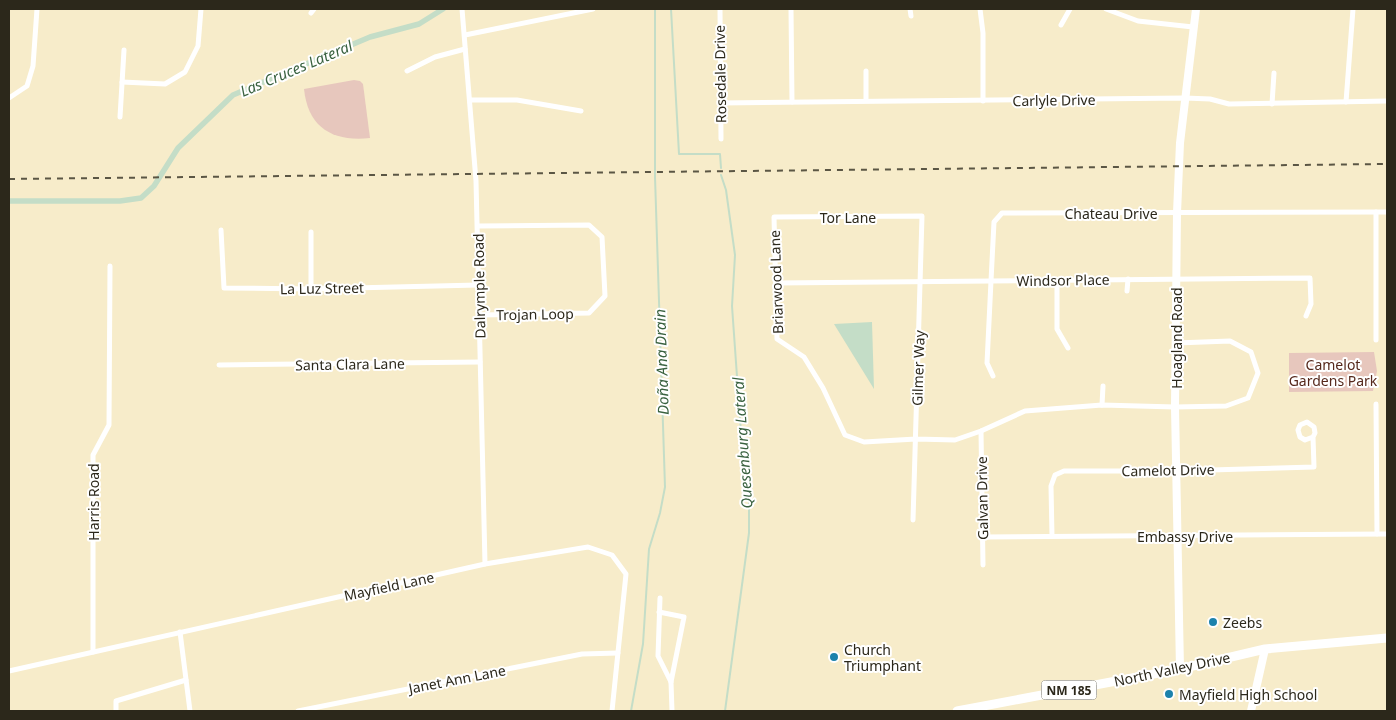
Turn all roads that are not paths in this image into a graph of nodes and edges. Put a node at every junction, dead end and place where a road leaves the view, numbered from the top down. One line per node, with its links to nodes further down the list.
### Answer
1 (37, 9): 23 (street)
2 (201, 9): 22 (street)
3 (462, 9): 16 (street, Dalrymple Road)
4 (593, 9): 16 (street)
5 (720, 9): 31 (street, Rosedale Drive)
6 (791, 9): 29 (street)
7 (910, 9): 13 (street)
8 (980, 9): 27 (street)
9 (1070, 9): 14 (street)
10 (1106, 9): 15 (street)
11 (1196, 9): 15 (street, Hoagland Road)
12 (1353, 9): 30 (street)
13 (911, 16)
14 (1061, 25)
15 (1193, 27): 24 (street, Hoagland Road)
16 (465, 35): 17 (street, Dalrymple Road)
17 (465, 49): 19 (street); 25 (street, Dalrymple Road)
18 (124, 50): 22 (street)
19 (407, 71)
20 (866, 71): 26 (street)
21 (1274, 73): 32 (street)
22 (122, 82): 34 (street)
23 (9, 98)
24 (1185, 98): 27 (street, Carlyle Drive); 32 (street, Carlyle Drive); 38 (street, Hoagland Road)
25 (470, 100): 33 (street); 41 (street, Dalrymple Road)
26 (866, 100): 27 (street, Carlyle Drive); 29 (street, Carlyle Drive)
27 (983, 101)
28 (1387, 101): 30 (street, Carlyle Drive)
29 (792, 102): 31 (street, Carlyle Drive)
30 (1346, 102): 32 (street, Carlyle Drive)
31 (720, 103): 35 (street, Rosedale Drive)
32 (1272, 104)
33 (582, 112)
34 (120, 117)
35 (721, 139)
36 (1376, 212): 37 (street, Chateau Drive); 38 (street, Chateau Drive); 56 (street)
37 (1387, 212)
38 (1178, 213): 45 (street, Hoagland Road); 48 (street, Chateau Drive)
39 (922, 216): 40 (street, Tor Lane); 47 (street, Gilmer Way)
40 (774, 217): 50 (street, Briarwood Lane)
41 (478, 226): 51 (street, Dalrymple Road); 54 (street, Trojan Loop)
42 (221, 230): 52 (street, La Luz Street)
43 (311, 232): 52 (street)
44 (110, 266): 83 (street, Harris Road)
45 (1176, 278): 46 (street, Windsor Place); 55 (street, Windsor Place); 57 (street, Hoagland Road)
46 (1128, 279): 49 (street, Windsor Place); 53 (street)
47 (920, 280): 48 (street, Windsor Place); 50 (street, Windsor Place); 68 (street, Gilmer Way)
48 (991, 281): 49 (street, Windsor Place); 61 (street, Chateau Drive)
49 (1057, 281): 58 (street)
50 (776, 283): 68 (street, Briarwood Lane)
51 (478, 285): 52 (street, La Luz Street); 54 (street, Dalrymple Road)
52 (311, 288)
53 (1128, 291)
54 (479, 315): 59 (street, Dalrymple Road)
55 (1306, 316)
56 (1376, 340)
57 (1176, 343): 65 (street, Hoagland Road); 65 (street, Briarwood Lane)
58 (1068, 348)
59 (480, 362): 60 (street, Santa Clara Lane); 76 (street, Dalrymple Road)
60 (219, 365)
61 (993, 376)
62 (1103, 386): 64 (street)
63 (1376, 404): 71 (street)
64 (1102, 405): 65 (street, Briarwood Lane); 66 (street, Briarwood Lane)
65 (1175, 407): 69 (street, Hoagland Road)
66 (981, 431): 68 (street, Briarwood Lane); 75 (street, Galvan Drive)
67 (1313, 437): 69 (street, Camelot Drive)
68 (916, 439): 70 (street, Gilmer Way)
69 (1176, 471): 73 (street, Camelot Drive); 74 (street, Hoagland Road)
70 (913, 520)
71 (1377, 534): 72 (street, Embassy Drive); 74 (street, Embassy Drive)
72 (1387, 534)
73 (1052, 536): 74 (street, Embassy Drive); 75 (street, Embassy Drive)
74 (1177, 536): 85 (street, Hoagland Road)
75 (983, 537): 77 (street, Galvan Drive)
76 (485, 564): 80 (street, Mayfield Lane); 84 (street, Mayfield Lane)
77 (984, 565)
78 (660, 598): 79 (street)
79 (659, 612): 88 (street); 88 (street)
80 (180, 632): 83 (street, Mayfield Lane); 87 (street)
81 (1387, 638): 82 (main road, North Valley Drive / NM 185)
82 (1265, 649): 85 (main road, North Valley Drive / NM 185); 95 (street)
83 (93, 652): 86 (street, Mayfield Lane)
84 (618, 653): 91 (street, Janet Ann Lane); 92 (street, Mayfield Lane)
85 (1180, 668): 94 (main road, North Valley Drive / NM 185)
86 (9, 671)
87 (186, 680): 89 (street); 90 (street)
88 (671, 682): 93 (street)
89 (116, 711)
90 (190, 711)
91 (298, 711)
92 (612, 711)
93 (672, 711)
94 (958, 711)
95 (1250, 711)

